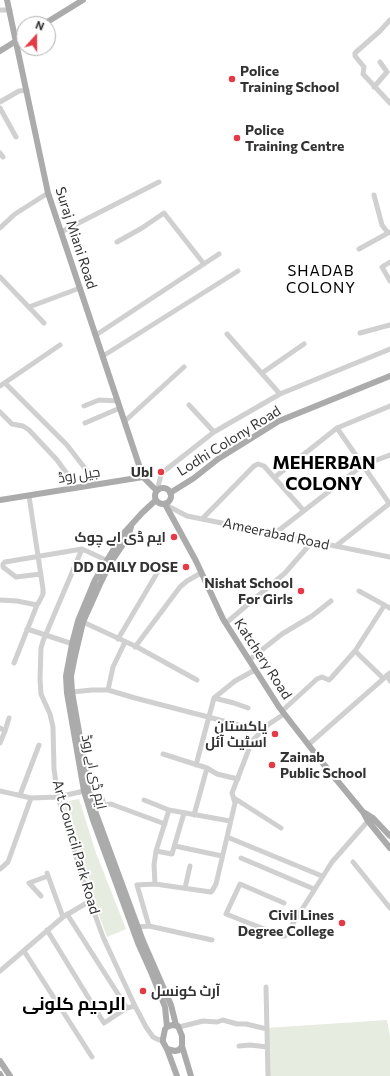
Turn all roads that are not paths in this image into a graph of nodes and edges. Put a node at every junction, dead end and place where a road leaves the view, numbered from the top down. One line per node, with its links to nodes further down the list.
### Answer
1 (7, 0): 4 (main road, Suraj Miani Road)
2 (83, 0): 5 (main road)
3 (0, 10): 4 (street)
4 (10, 10): 7 (main road, Suraj Miani Road)
5 (56, 17)
6 (390, 20): 11 (street)
7 (16, 41): 8 (main road)
8 (0, 51)
9 (19, 56): 12 (main road, Suraj Miani Road)
10 (380, 62): 11 (street)
11 (374, 87): 14 (street)
12 (27, 90): 13 (street); 18 (main road, Suraj Miani Road)
13 (0, 102)
14 (390, 103)
15 (0, 108): 16 (street)
16 (16, 137)
17 (159, 182): 21 (street)
18 (48, 193): 20 (street); 21 (main road, Suraj Miani Road)
19 (374, 195): 22 (street)
20 (0, 228)
21 (61, 232): 31 (main road, Suraj Miani Road)
22 (389, 232): 24 (street)
23 (117, 242): 27 (street)
24 (359, 249)
25 (219, 254): 27 (street)
26 (390, 262): 30 (street)
27 (204, 264): 37 (street)
28 (238, 271): 41 (street)
29 (0, 276): 32 (street)
30 (390, 281)
31 (80, 288): 32 (street); 37 (main road, Suraj Miani Road)
32 (28, 307): 33 (street)
33 (44, 323)
34 (390, 325): 35 (street)
35 (360, 333)
36 (228, 334): 43 (street)
37 (96, 335): 41 (main road, Suraj Miani Road)
38 (60, 344): 45 (street)
39 (304, 344): 43 (street)
40 (390, 349): 46 (street)
41 (103, 356): 47 (main road, Suraj Miani Road)
42 (184, 367): 53 (street)
43 (262, 373): 46 (street)
44 (390, 376): 64 (main road, Lodhi Colony Road)
45 (2, 384): 61 (street)
46 (280, 394): 56 (street)
47 (118, 401): 49 (street); 51 (main road, Suraj Miani Road)
48 (190, 405): 56 (street)
49 (84, 406)
50 (390, 406): 55 (street)
51 (120, 408): 53 (main road, Suraj Miani Road); 54 (street)
52 (0, 412): 62 (street)
53 (124, 421): 59 (main road, Suraj Miani Road)
54 (85, 424)
55 (337, 428): 58 (street); 60 (street)
56 (214, 432): 63 (street)
57 (390, 455): 58 (street)
58 (363, 465): 68 (street); 70 (street)
59 (143, 477): 61 (main road, جیل روڈ); 63 (main road)
60 (275, 477): 70 (street); 71 (street)
61 (97, 484): 62 (main road, جیل روڈ)
62 (75, 488): 65 (main road, جیل روڈ)
63 (157, 491): 64 (main road); 67 (main road)
64 (170, 492): 69 (main road)
65 (29, 496): 66 (main road, جیل روڈ); 77 (street)
66 (0, 500)
67 (156, 500): 69 (main road); 72 (main road, ایم ڈی اے روڈ)
68 (390, 503): 75 (street)
69 (164, 504): 71 (street, Ameerabad Road); 81 (main road, Katchery Road)
70 (304, 511): 73 (street)
71 (203, 518): 73 (street, Ameerabad Road)
72 (132, 525): 79 (main road, ایم ڈی اے روڈ); 89 (main road, ایم ڈی اے روڈ)
73 (274, 534): 74 (street, Ameerabad Road)
74 (312, 542): 75 (street, Ameerabad Road); 90 (street)
75 (336, 546): 78 (street, Ameerabad Road)
76 (82, 549): 77 (street); 79 (street); 92 (street, Art Council Park Road)
77 (38, 557): 82 (street); 82 (street)
78 (390, 557)
79 (106, 560): 95 (main road, ایم ڈی اے روڈ)
80 (163, 563): 93 (street)
81 (201, 573): 90 (main road, Katchery Road); 96 (street)
82 (41, 574): 86 (street)
83 (359, 591): 87 (street)
84 (0, 600): 86 (street)
85 (332, 601): 98 (street)
86 (37, 605): 91 (street)
87 (384, 606): 88 (street); 97 (street)
88 (390, 608)
89 (83, 622): 93 (street); 95 (main road, ایم ڈی اے روڈ)
90 (226, 623): 98 (main road, Katchery Road)
91 (27, 629): 92 (street); 99 (street)
92 (45, 636): 95 (street); 125 (street, Art Council Park Road)
93 (118, 639): 94 (street)
94 (125, 642): 96 (street); 104 (street)
95 (74, 645): 105 (main road, ایم ڈی اے روڈ); 117 (main road, ایم ڈی اے روڈ)
96 (135, 647): 102 (street)
97 (355, 651): 101 (street); 108 (street)
98 (249, 660): 100 (main road, Katchery Road)
99 (14, 663)
100 (255, 670): 106 (street); 108 (main road, Katchery Road)
101 (386, 675): 103 (street); 116 (street)
102 (197, 680)
103 (390, 681)
104 (108, 690): 105 (street); 109 (street)
105 (72, 692): 117 (main road, ایم ڈی اے روڈ)
106 (214, 698): 107 (street); 109 (street)
107 (248, 708)
108 (283, 713): 116 (main road, Katchery Road); 121 (street)
109 (208, 717): 111 (street); 119 (street)
110 (9, 718): 113 (street)
111 (239, 725)
112 (0, 728): 113 (street)
113 (5, 731): 114 (street)
114 (0, 743)
115 (39, 745): 124 (street)
116 (308, 745): 131 (main road, Katchery Road)
117 (79, 753): 123 (main road, ایم ڈی اے روڈ); 128 (main road, ایم ڈی اے روڈ)
118 (163, 754): 119 (street)
119 (196, 764): 120 (street)
120 (207, 768): 121 (street); 133 (street)
121 (238, 779): 127 (street)
122 (0, 791): 124 (street)
123 (84, 791): 125 (street); 134 (main road, ایم ڈی اے روڈ)
124 (20, 796): 126 (street)
125 (58, 797): 126 (street); 155 (street, Art Council Park Road)
126 (31, 798): 149 (street)
127 (234, 798): 135 (street); 138 (street)
128 (91, 800): 134 (main road, ایم ڈی اے روڈ); 137 (street)
129 (144, 800): 130 (street)
130 (170, 810): 132 (street); 137 (street)
131 (363, 812): 136 (main road, Katchery Road); 139 (main road, Katchery Road)
132 (184, 813): 133 (street); 142 (street)
133 (194, 815): 135 (street)
134 (95, 819): 160 (main road, ایم ڈی اے روڈ); 169 (main road, ایم ڈی اے روڈ)
135 (230, 821): 141 (street)
136 (368, 821): 140 (main road, Katchery Road); 150 (street)
137 (165, 824): 144 (street)
138 (281, 828)
139 (388, 834): 140 (main road)
140 (380, 836): 143 (main road, Katchery Road)
141 (227, 837): 145 (street); 150 (street)
142 (175, 846): 144 (street); 145 (street)
143 (390, 848)
144 (156, 851): 151 (street)
145 (222, 856): 152 (street)
146 (241, 858): 153 (street)
147 (353, 862): 157 (street)
148 (190, 866): 152 (street)
149 (0, 869)
150 (322, 876): 153 (street)
151 (155, 884): 152 (street); 159 (street)
152 (185, 888)
153 (314, 889): 156 (street)
154 (42, 896): 158 (street)
155 (90, 901): 158 (street); 166 (street, Art Council Park Road)
156 (284, 903)
157 (390, 908)
158 (65, 915): 161 (street); 167 (street)
159 (149, 926): 160 (street); 162 (street)
160 (138, 927): 168 (main road, ایم ڈی اے روڈ)
161 (47, 930): 163 (street); 167 (street)
162 (212, 940)
163 (24, 951): 164 (street); 176 (street)
164 (0, 971)
165 (266, 987): 170 (street)
166 (135, 1006): 167 (street); 171 (street, Art Council Park Road)
167 (127, 1008)
168 (178, 1026): 169 (main road); 170 (street); 174 (main road)
169 (167, 1027): 171 (main road)
170 (267, 1029): 173 (street)
171 (163, 1039): 175 (main road)
172 (239, 1046): 173 (street)
173 (268, 1047): 185 (street)
174 (180, 1048): 175 (main road); 183 (main road); 184 (main road)
175 (169, 1050): 181 (main road); 182 (main road)
176 (92, 1057)
177 (0, 1061): 180 (main road)
178 (0, 1067): 179 (main road)
179 (6, 1076)
180 (10, 1076)
181 (177, 1076)
182 (182, 1076)
183 (186, 1076)
184 (191, 1076)
185 (268, 1076)

